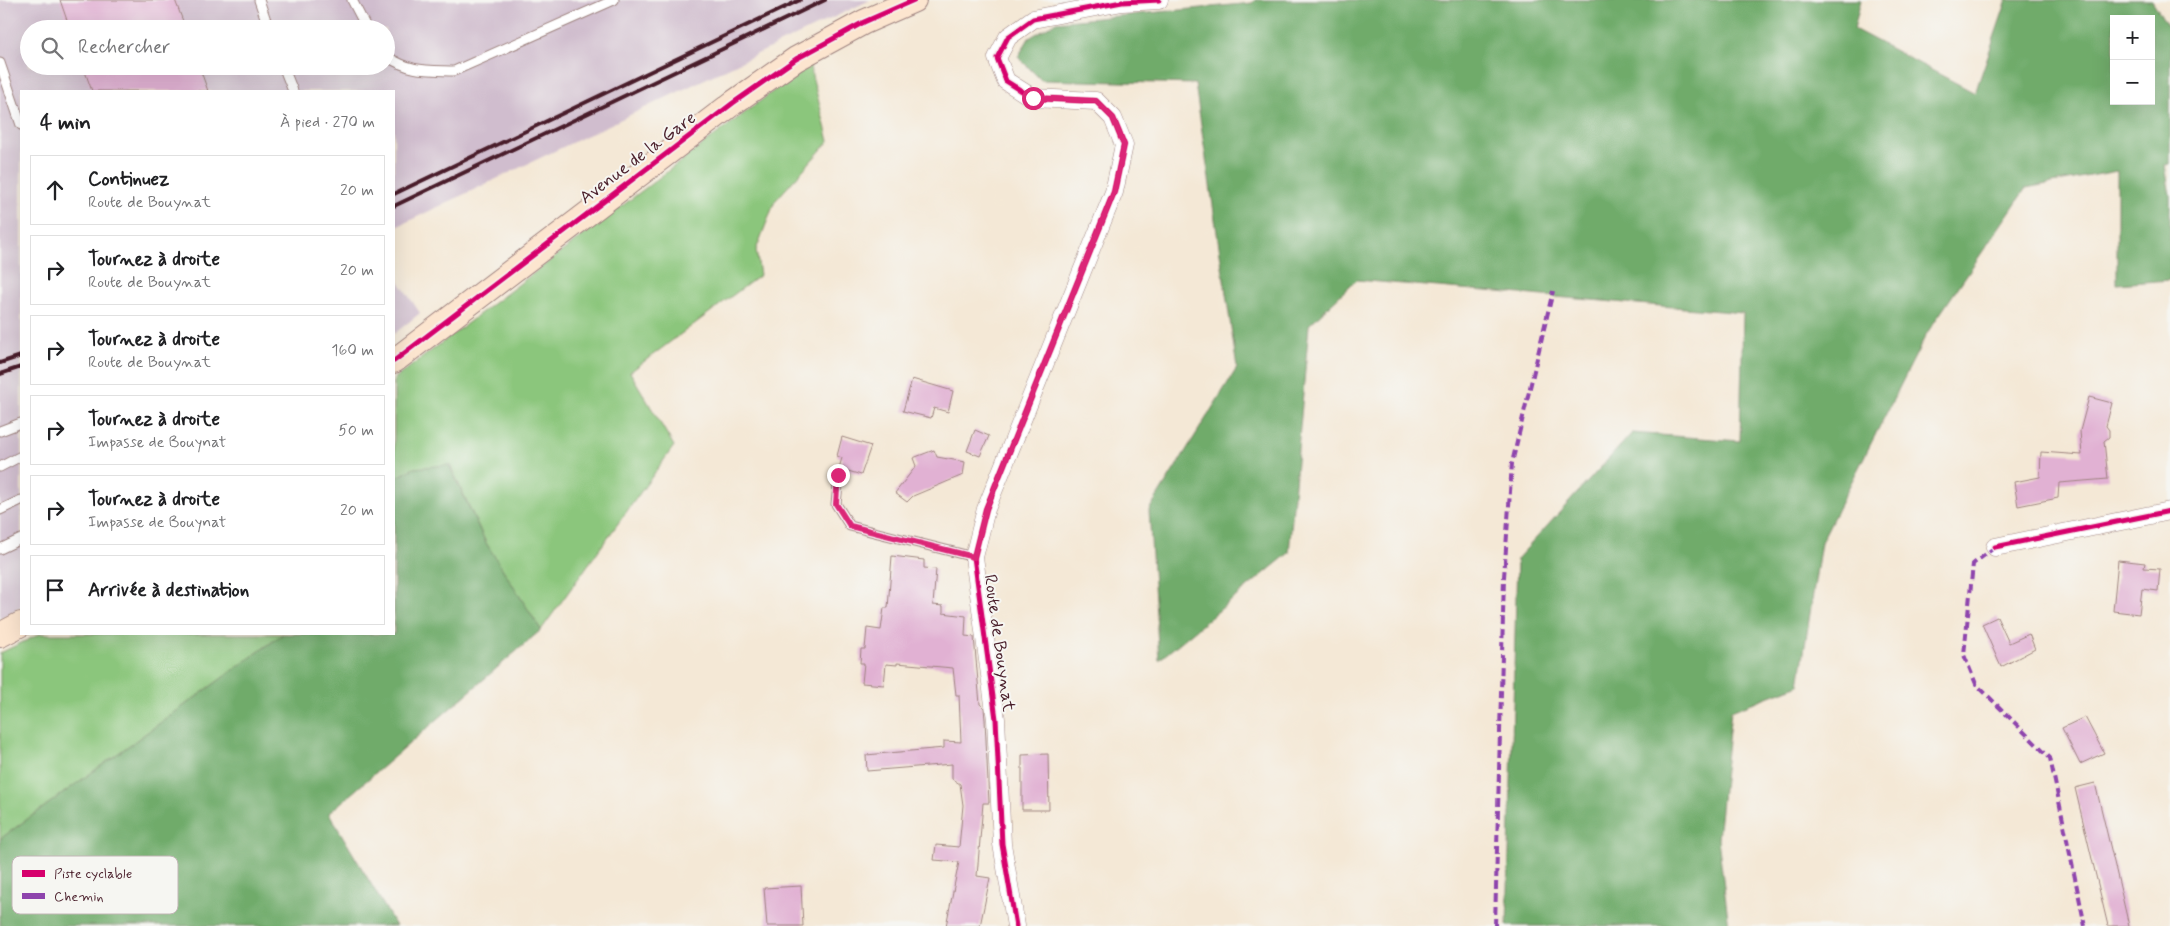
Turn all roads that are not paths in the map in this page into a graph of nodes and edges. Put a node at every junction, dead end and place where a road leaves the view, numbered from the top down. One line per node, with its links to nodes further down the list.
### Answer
1 (259, 0): 6 (lane)
2 (352, 0): 7 (lane)
3 (614, 0): 8 (lane)
4 (914, 0): 13 (street, Avenue de la Gare)
5 (1159, 0): 25 (street, Route de Bouynat)
6 (266, 20)
7 (363, 20)
8 (395, 61)
9 (0, 63): 12 (lane)
10 (287, 75): 11 (lane)
11 (293, 90)
12 (20, 122)
13 (395, 360)
14 (20, 423): 15 (lane)
15 (0, 431)
16 (20, 457): 17 (lane)
17 (0, 467)
18 (838, 475): 25 (lane)
19 (20, 500): 20 (lane)
20 (0, 510)
21 (2170, 511): 23 (street)
22 (20, 539): 24 (lane)
23 (1995, 547)
24 (0, 549)
25 (974, 557): 28 (street, Route de Bouynat)
26 (20, 624): 27 (street)
27 (0, 634)
28 (1016, 926)

